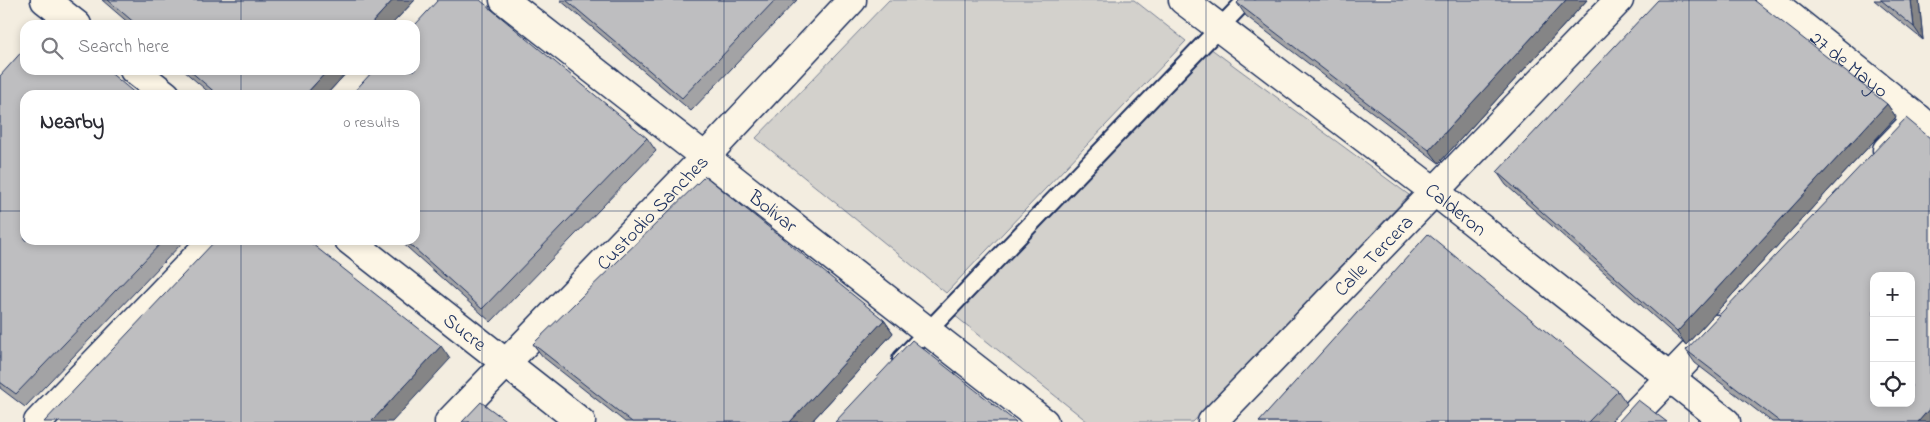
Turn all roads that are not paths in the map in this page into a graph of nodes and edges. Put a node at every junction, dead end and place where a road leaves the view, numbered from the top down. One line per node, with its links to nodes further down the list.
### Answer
1 (504, 0): 11 (street, Bolivar)
2 (852, 0): 11 (street, Custodio Sanches)
3 (1183, 0): 7 (street, Calderon)
4 (1246, 0): 7 (lane)
5 (1619, 0): 13 (street, Calle Tercera)
6 (1770, 0): 10 (street, 27 de Mayo)
7 (1220, 28): 13 (street, Calderon); 17 (lane)
8 (140, 75): 9 (street)
9 (160, 90)
10 (1924, 123): 12 (street)
11 (705, 157): 17 (street, Bolivar); 18 (street, Custodio Sanches)
12 (1870, 168)
13 (1434, 191): 20 (street, Calderon); 25 (street, Calle Tercera)
14 (207, 245): 21 (street)
15 (355, 245): 18 (street, Sucre)
16 (1731, 313): 20 (street)
17 (927, 331): 19 (lane); 24 (street, Bolivar)
18 (505, 363): 22 (street, Custodio Sanches); 23 (street, Sucre)
19 (887, 373)
20 (1669, 378): 26 (street); 27 (street, Calderon)
21 (38, 422)
22 (449, 422)
23 (580, 422)
24 (1044, 422)
25 (1212, 422)
26 (1627, 422)
27 (1726, 422)

